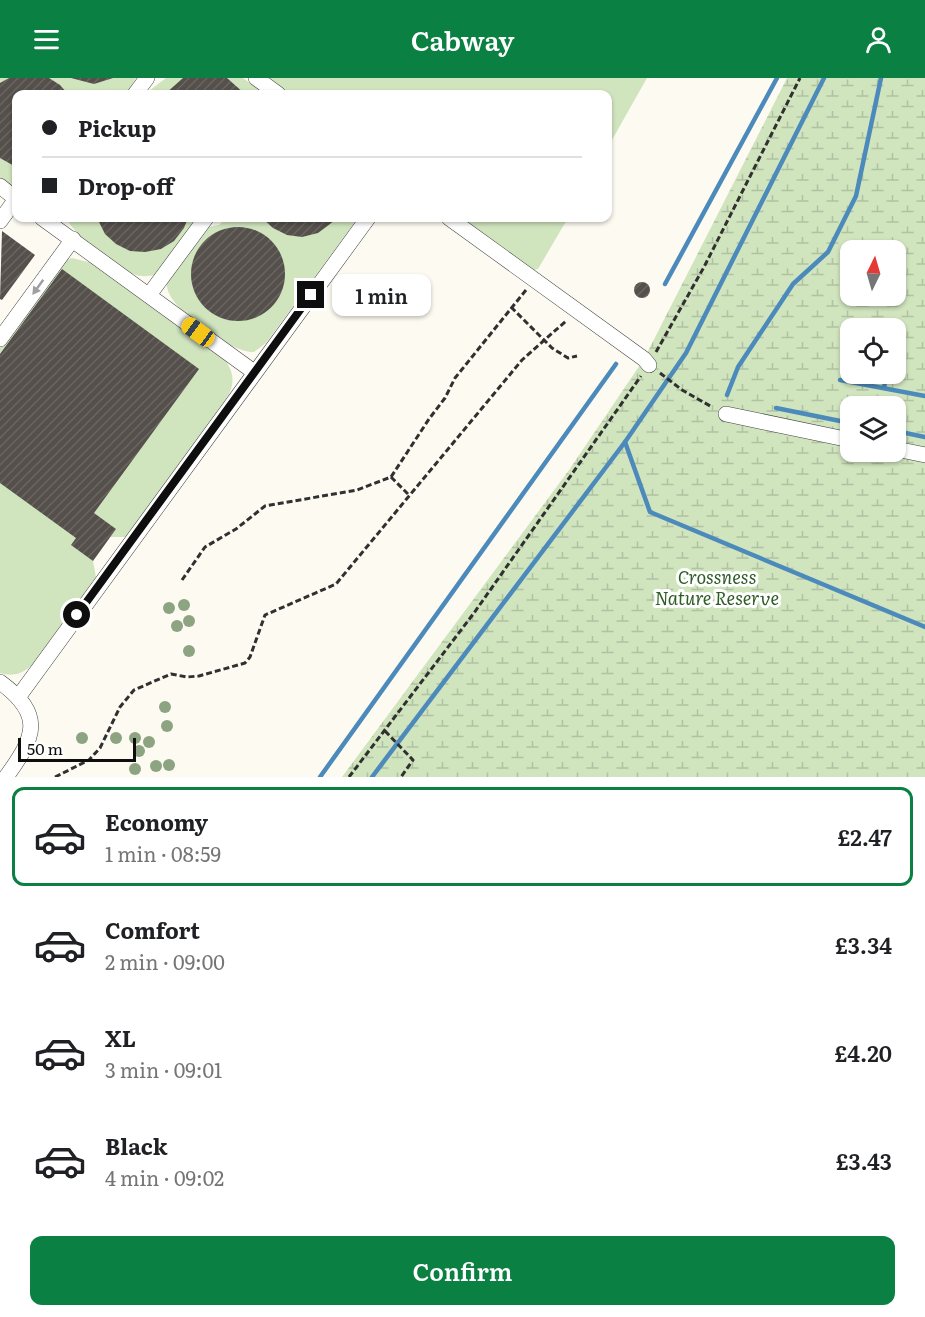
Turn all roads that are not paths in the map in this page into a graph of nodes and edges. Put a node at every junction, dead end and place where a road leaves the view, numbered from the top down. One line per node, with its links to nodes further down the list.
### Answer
1 (256, 78): 2 (lane)
2 (272, 90)
3 (0, 186): 4 (lane)
4 (12, 196)
5 (12, 204): 6 (lane)
6 (0, 221)
7 (50, 222): 11 (lane)
8 (203, 222): 12 (lane)
9 (365, 222): 16 (lane)
10 (455, 222): 15 (lane)
11 (73, 239): 12 (lane); 13 (lane, one-way to 13)
12 (149, 295): 16 (lane)
13 (7, 317): 14 (lane)
14 (0, 339)
15 (649, 365)
16 (254, 372): 22 (lane)
17 (726, 414): 18 (lane)
18 (840, 438)
19 (906, 451): 20 (lane)
20 (925, 455)
21 (0, 682): 22 (lane)
22 (19, 696): 23 (lane)
23 (6, 777)

